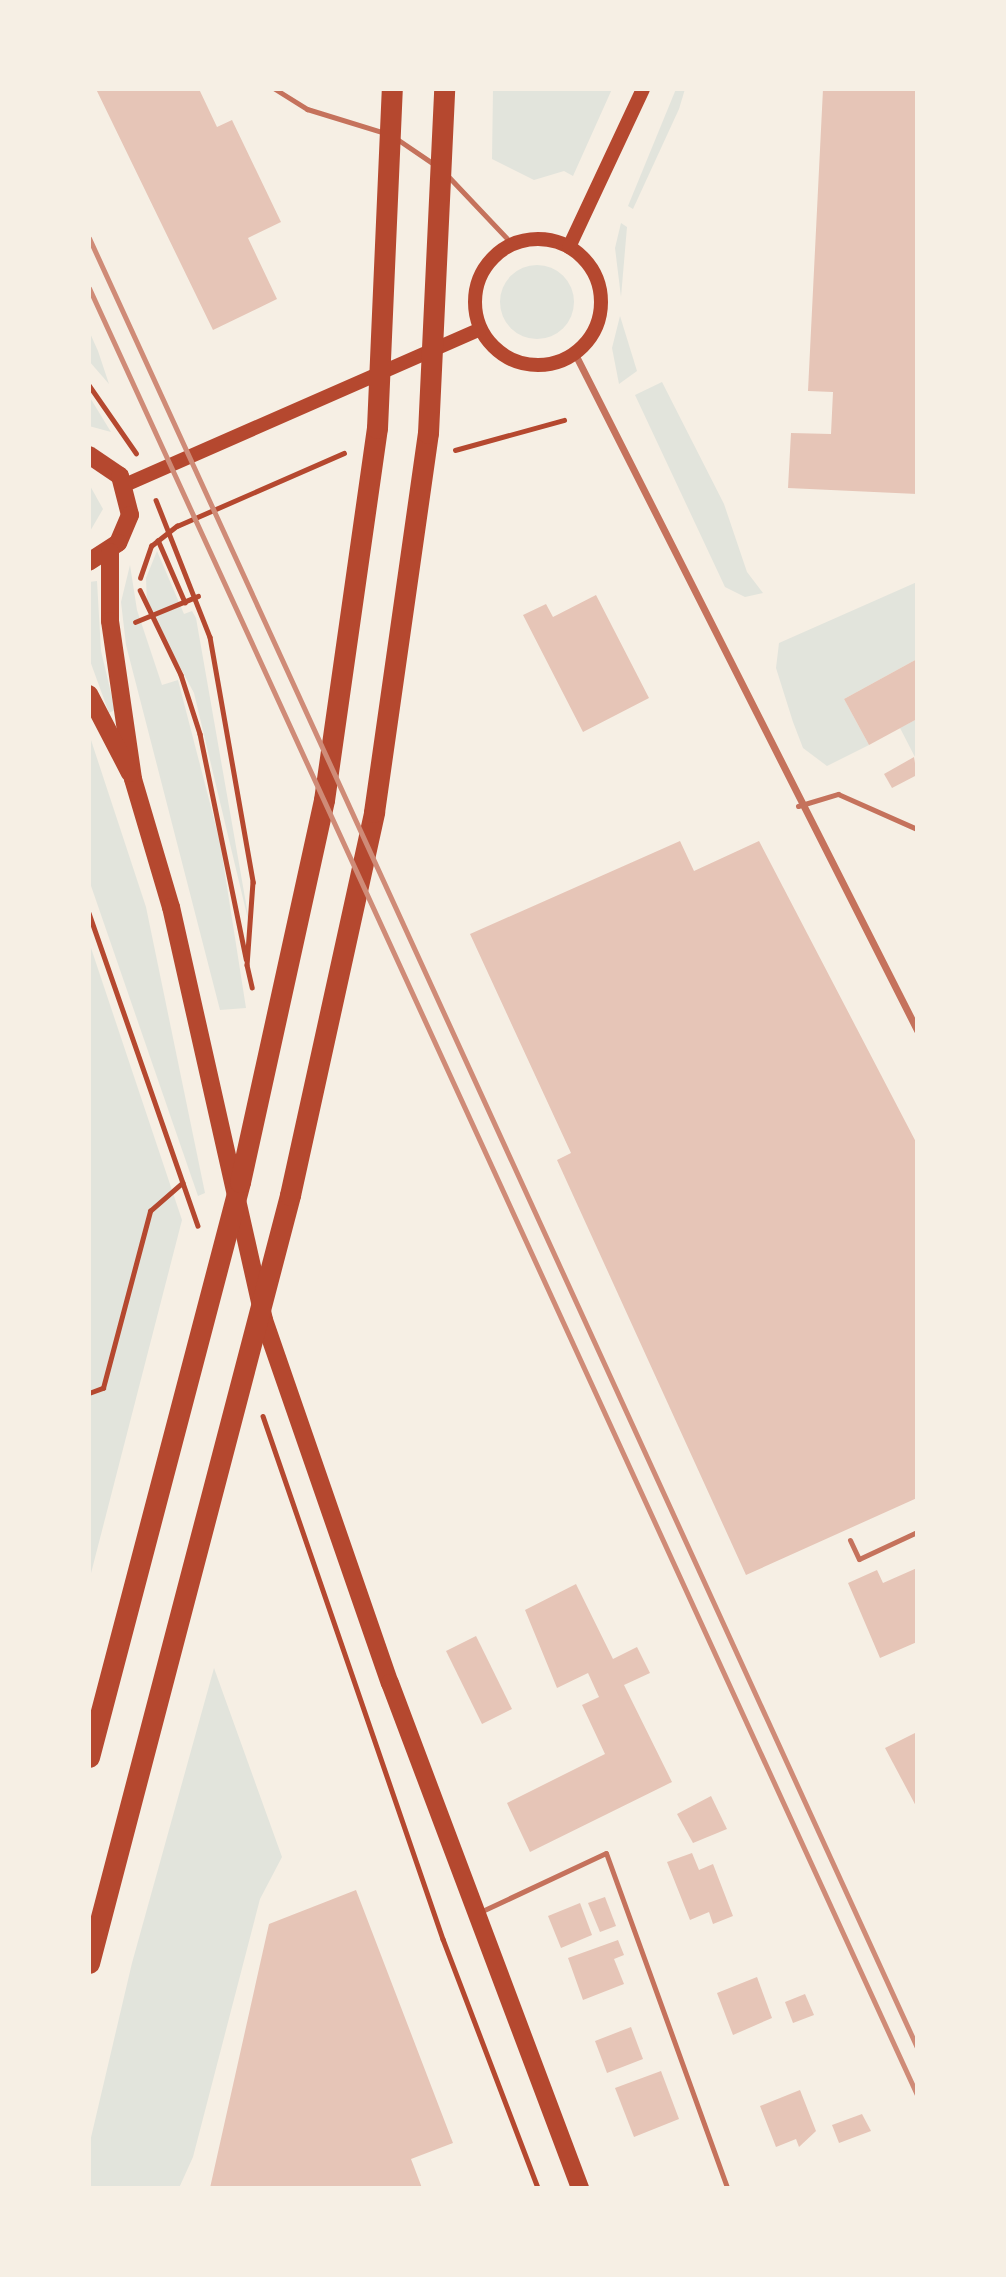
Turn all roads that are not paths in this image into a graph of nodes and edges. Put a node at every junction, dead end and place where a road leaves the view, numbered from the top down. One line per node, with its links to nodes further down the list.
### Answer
1 (275, 89): 5 (lane)
2 (392, 89): 20 (highway)
3 (444, 89): 22 (highway)
4 (643, 89): 6 (main road)
5 (513, 245): 6 (main road); 7 (main road)
6 (569, 247): 8 (main road)
7 (480, 329): 8 (main road); 10 (main road)
8 (575, 354): 15 (street)
9 (89, 455): 10 (main road)
10 (125, 485): 11 (main road)
11 (110, 552): 12 (main road); 14 (main road)
12 (89, 562)
13 (89, 694): 14 (main road)
14 (133, 779): 21 (main road)
15 (798, 806): 16 (lane); 17 (street)
16 (917, 829)
17 (917, 1030)
18 (917, 1532): 19 (lane)
19 (850, 1540)
20 (89, 1757)
21 (477, 1913): 23 (main road); 24 (lane)
22 (89, 1963)
23 (580, 2188)
24 (727, 2188)

